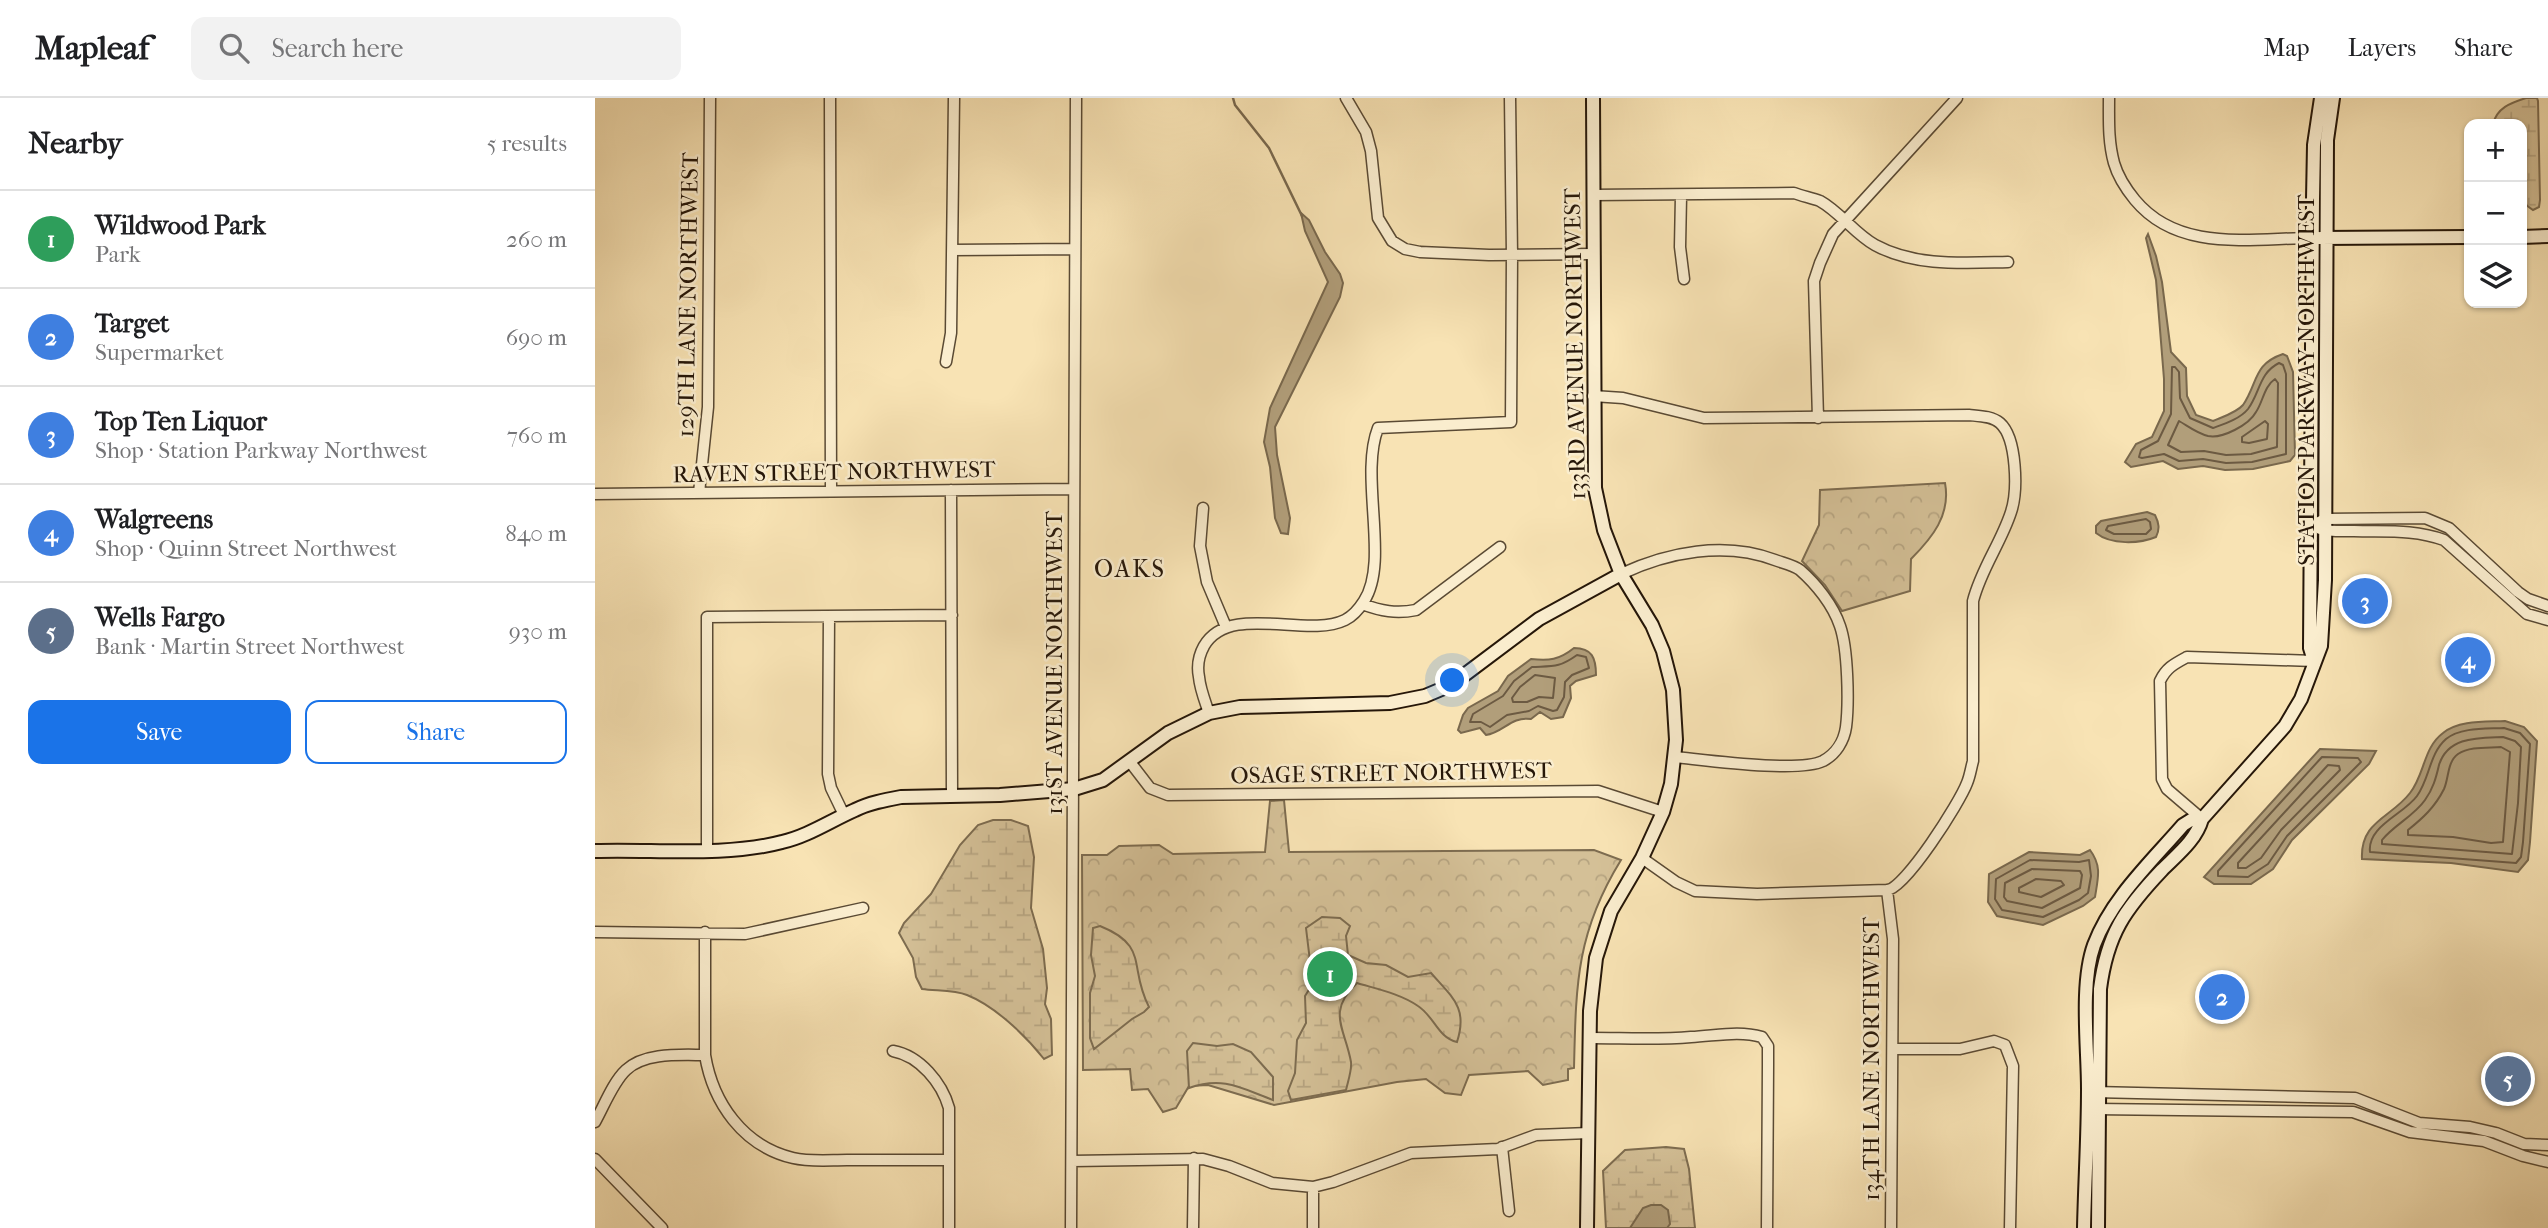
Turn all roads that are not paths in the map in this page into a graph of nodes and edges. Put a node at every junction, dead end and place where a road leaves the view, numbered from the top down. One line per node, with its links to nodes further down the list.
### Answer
1 (710, 98): 33 (street, 129TH LANE NORTHWEST)
2 (831, 98): 32 (street)
3 (954, 98): 22 (street)
4 (1076, 98): 21 (street, 131ST AVENUE NORTHWEST)
5 (1346, 98): 23 (street)
6 (1510, 98): 23 (street)
7 (1593, 98): 13 (street, 133RD AVENUE NORTHWEST)
8 (1957, 98): 15 (street)
9 (2109, 98): 19 (street)
10 (2321, 98): 12 (street, STATION PARKWAY NORTHWEST)
11 (2333, 98): 12 (street, STATION PARKWAY NORTHWEST)
12 (2322, 131): 19 (street, STATION PARKWAY NORTHWEST); 20 (street, STATION PARKWAY NORTHWEST)
13 (1593, 195): 14 (street); 24 (street, 133RD AVENUE NORTHWEST)
14 (1681, 196): 15 (street); 26 (street)
15 (1845, 222): 25 (street); 29 (street)
16 (2548, 236): 18 (street)
17 (2464, 237): 20 (street)
18 (2527, 237)
19 (2312, 238): 20 (street); 37 (street, STATION PARKWAY NORTHWEST)
20 (2327, 238): 36 (street, STATION PARKWAY NORTHWEST)
21 (1075, 249): 22 (street); 30 (street, 131ST AVENUE NORTHWEST)
22 (952, 250): 27 (street)
23 (1512, 254): 24 (street); 40 (street)
24 (1593, 254): 28 (street, 133RD AVENUE NORTHWEST)
25 (2008, 262)
26 (1683, 279)
27 (946, 362)
28 (1593, 396): 29 (street); 39 (street, 133RD AVENUE NORTHWEST)
29 (1818, 418): 58 (street)
30 (1074, 489): 31 (street, RAVEN STREET NORTHWEST); 50 (street, 131ST AVENUE NORTHWEST)
31 (951, 490): 32 (street, RAVEN STREET NORTHWEST); 42 (street)
32 (831, 491): 33 (street, RAVEN STREET NORTHWEST)
33 (699, 493): 34 (street, RAVEN STREET NORTHWEST)
34 (595, 494)
35 (1203, 508): 45 (street)
36 (2325, 525): 37 (street); 41 (street); 44 (street); 46 (street, STATION PARKWAY NORTHWEST)
37 (2311, 526): 46 (street, STATION PARKWAY NORTHWEST)
38 (1500, 547): 40 (street)
39 (1621, 574): 47 (street); 48 (street, 133RD AVENUE NORTHWEST); 48 (street)
40 (1362, 604): 45 (street)
41 (2548, 606)
42 (952, 615): 43 (street); 51 (street)
43 (829, 616): 53 (street); 55 (street)
44 (2548, 620)
45 (1226, 627): 47 (street)
46 (2314, 661): 54 (street, STATION PARKWAY NORTHWEST); 54 (street)
47 (1209, 713): 49 (street)
48 (1675, 757): 52 (street, 133RD AVENUE NORTHWEST)
49 (1130, 762): 50 (street); 52 (street, OSAGE STREET NORTHWEST)
50 (1074, 789): 51 (street); 75 (street, 131ST AVENUE NORTHWEST)
51 (951, 796): 53 (street)
52 (1663, 812): 57 (street, 133RD AVENUE NORTHWEST)
53 (844, 815): 55 (street)
54 (2201, 818): 66 (street, STATION PARKWAY NORTHWEST)
55 (707, 850): 56 (street)
56 (595, 851)
57 (1642, 858): 58 (street); 62 (street, 133RD AVENUE NORTHWEST)
58 (1887, 890): 63 (street, 134TH LANE NORTHWEST)
59 (863, 908): 61 (street)
60 (595, 932): 61 (street)
61 (705, 932): 65 (street)
62 (1591, 1038): 69 (street, 133RD AVENUE NORTHWEST); 85 (street)
63 (1893, 1049): 86 (street, 134TH LANE NORTHWEST); 87 (street)
64 (893, 1051): 74 (street)
65 (705, 1055): 68 (street); 74 (street)
66 (2093, 1092): 67 (street, STATION PARKWAY NORTHWEST); 70 (street)
67 (2093, 1109): 76 (street); 88 (street, STATION PARKWAY NORTHWEST); 89 (street, STATION PARKWAY NORTHWEST)
68 (595, 1122)
69 (1589, 1133): 71 (street); 84 (street, 133RD AVENUE NORTHWEST)
70 (2548, 1144)
71 (1502, 1147): 77 (street); 78 (street)
72 (1194, 1158): 75 (street); 77 (street); 82 (street)
73 (595, 1159): 79 (street)
74 (949, 1160): 80 (street)
75 (1072, 1161): 81 (street, 131ST AVENUE NORTHWEST)
76 (2548, 1162)
77 (1313, 1187): 83 (street)
78 (1509, 1211)
79 (661, 1228)
80 (949, 1228)
81 (1071, 1228)
82 (1193, 1228)
83 (1313, 1228)
84 (1587, 1228)
85 (1767, 1228)
86 (1891, 1228)
87 (2010, 1228)
88 (2084, 1228)
89 (2098, 1228)

